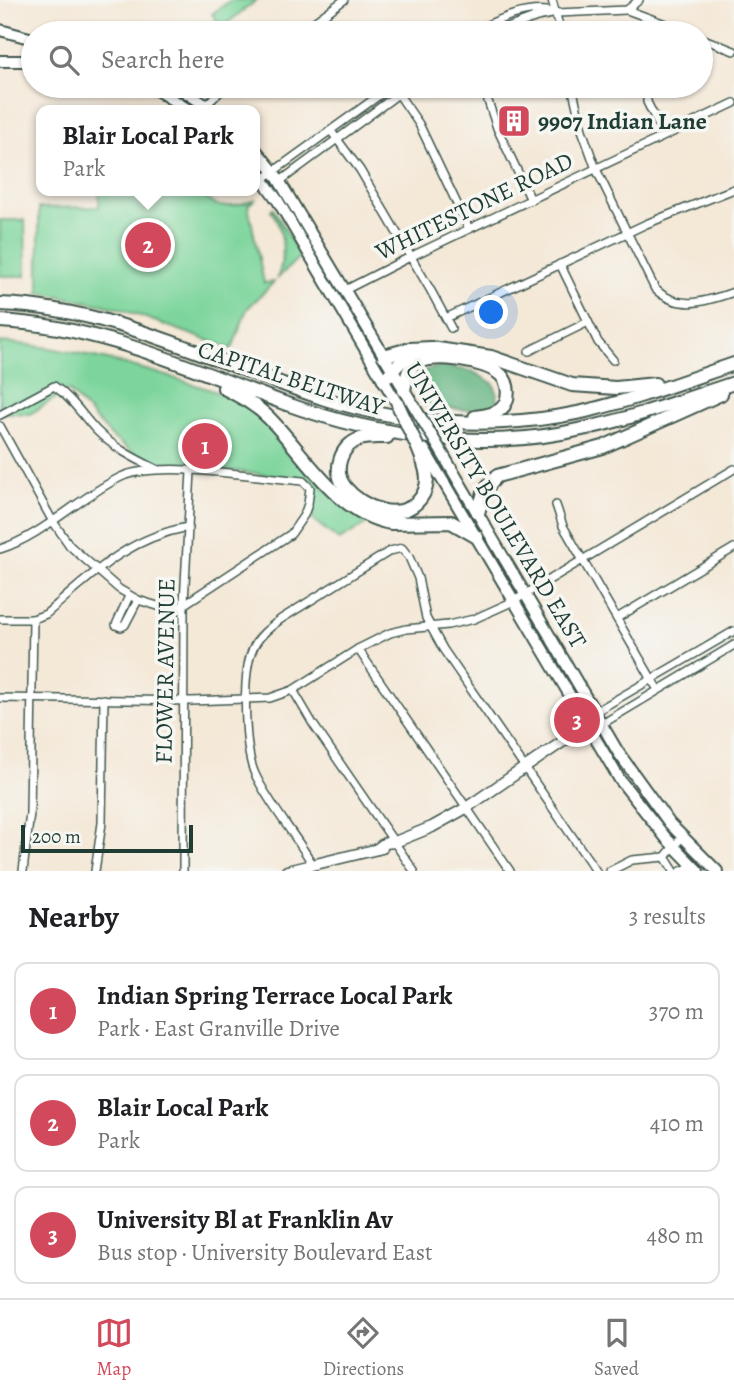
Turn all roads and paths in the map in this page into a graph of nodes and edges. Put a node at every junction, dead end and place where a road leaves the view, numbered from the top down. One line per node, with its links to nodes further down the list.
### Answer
1 (344, 0): 6 (street)
2 (552, 0): 5 (street)
3 (639, 0): 4 (street)
4 (627, 9): 5 (street); 10 (street)
5 (557, 13): 7 (street); 8 (street); 9 (street)
6 (315, 21)
7 (501, 21)
8 (526, 21)
9 (559, 21)
10 (658, 21)
11 (0, 30): 12 (main road)
12 (21, 36)
13 (713, 43): 14 (street)
14 (734, 51)
15 (0, 61): 16 (main road)
16 (21, 61)
17 (376, 98): 24 (street)
18 (393, 98): 26 (street)
19 (402, 98): 33 (street)
20 (487, 98): 32 (street)
21 (575, 98): 28 (street)
22 (647, 98): 25 (street)
23 (734, 103): 25 (street, WHITESTONE ROAD)
24 (331, 131): 26 (street); 30 (street)
25 (664, 136): 28 (street, WHITESTONE ROAD)
26 (337, 139): 30 (street); 35 (street)
27 (260, 159): 30 (main road, UNIVERSITY BOULEVARD EAST)
28 (596, 169): 32 (street, WHITESTONE ROAD); 34 (street)
29 (260, 172): 30 (main road, UNIVERSITY BOULEVARD EAST)
30 (271, 180): 37 (main road, UNIVERSITY BOULEVARD EAST); 51 (main road, UNIVERSITY BOULEVARD EAST)
31 (734, 189): 34 (street)
32 (531, 200): 33 (street, WHITESTONE ROAD)
33 (469, 229): 35 (street, WHITESTONE ROAD)
34 (626, 233): 36 (street); 38 (street)
35 (410, 257): 37 (street, WHITESTONE ROAD); 40 (street)
36 (560, 264): 40 (street); 42 (street)
37 (345, 290): 47 (main road, UNIVERSITY BOULEVARD EAST)
38 (734, 292)
39 (0, 304): 56 (highway, CAPITAL BELTWAY)
40 (446, 318): 43 (street)
41 (0, 321): 46 (highway, CAPITAL BELTWAY)
42 (588, 323): 45 (street); 48 (street)
43 (451, 328)
44 (453, 350): 47 (highway); 50 (highway); 51 (highway)
45 (529, 351)
46 (148, 352): 58 (highway, CAPITAL BELTWAY); 67 (highway)
47 (384, 356): 51 (main road, UNIVERSITY BOULEVARD EAST)
48 (613, 360)
49 (734, 365): 50 (highway, CAPITAL BELTWAY)
50 (710, 373): 56 (highway, CAPITAL BELTWAY)
51 (388, 375): 53 (main road, UNIVERSITY BOULEVARD EAST); 54 (main road, UNIVERSITY BOULEVARD EAST)
52 (734, 385): 58 (highway, CAPITAL BELTWAY); 64 (highway)
53 (404, 390): 56 (highway); 64 (main road, UNIVERSITY BOULEVARD EAST, bridge)
54 (398, 405): 59 (highway, bridge)
55 (0, 415): 60 (street)
56 (426, 420)
57 (0, 426): 65 (street)
58 (468, 440): 59 (highway)
59 (421, 449): 67 (main road, UNIVERSITY BOULEVARD EAST)
60 (157, 469): 62 (street); 65 (street)
61 (734, 469): 70 (street)
62 (191, 471): 66 (street, FLOWER AVENUE); 76 (street)
63 (556, 505): 70 (street)
64 (478, 513): 72 (main road, UNIVERSITY BOULEVARD EAST)
65 (52, 520): 69 (street); 71 (street)
66 (188, 527): 71 (street); 76 (street, FLOWER AVENUE)
67 (477, 537): 75 (main road, UNIVERSITY BOULEVARD EAST)
68 (734, 548): 77 (street)
69 (0, 549)
70 (583, 559): 72 (street); 77 (street)
71 (98, 570): 73 (street); 79 (street)
72 (526, 595): 75 (street); 92 (main road, UNIVERSITY BOULEVARD EAST)
73 (129, 596): 74 (street); 74 (street)
74 (138, 600): 76 (street)
75 (514, 601): 80 (street); 94 (main road, UNIVERSITY BOULEVARD EAST)
76 (184, 604): 90 (street, FLOWER AVENUE)
77 (617, 618): 84 (street)
78 (0, 619): 79 (street)
79 (33, 619): 88 (street)
80 (430, 626): 83 (street); 91 (street); 95 (street)
81 (734, 631): 84 (street)
82 (734, 645): 86 (street)
83 (358, 649): 85 (street); 96 (street)
84 (653, 679): 86 (street); 92 (street)
85 (293, 690): 91 (street); 98 (street)
86 (658, 690): 93 (street)
87 (0, 698): 88 (street)
88 (31, 699): 89 (street); 103 (street)
89 (104, 699): 90 (street); 104 (street)
90 (184, 701): 91 (street); 105 (street, FLOWER AVENUE)
91 (247, 701): 101 (street)
92 (595, 712): 93 (main road, UNIVERSITY BOULEVARD EAST); 94 (street)
93 (602, 724): 94 (street); 97 (main road, UNIVERSITY BOULEVARD EAST)
94 (587, 725): 95 (street); 99 (main road, UNIVERSITY BOULEVARD EAST)
95 (525, 768): 96 (street); 109 (street)
96 (466, 808): 98 (street); 108 (street)
97 (682, 836): 99 (street); 113 (main road, UNIVERSITY BOULEVARD EAST)
98 (394, 842): 101 (street); 107 (street)
99 (673, 846): 100 (street); 102 (main road, UNIVERSITY BOULEVARD EAST)
100 (665, 856): 110 (street); 111 (street)
101 (313, 865): 106 (street)
102 (696, 868): 112 (street)
103 (23, 871)
104 (95, 871)
105 (183, 871)
106 (287, 871)
107 (414, 871)
108 (510, 871)
109 (596, 871)
110 (610, 871)
111 (674, 871)
112 (681, 871)
113 (717, 871)

